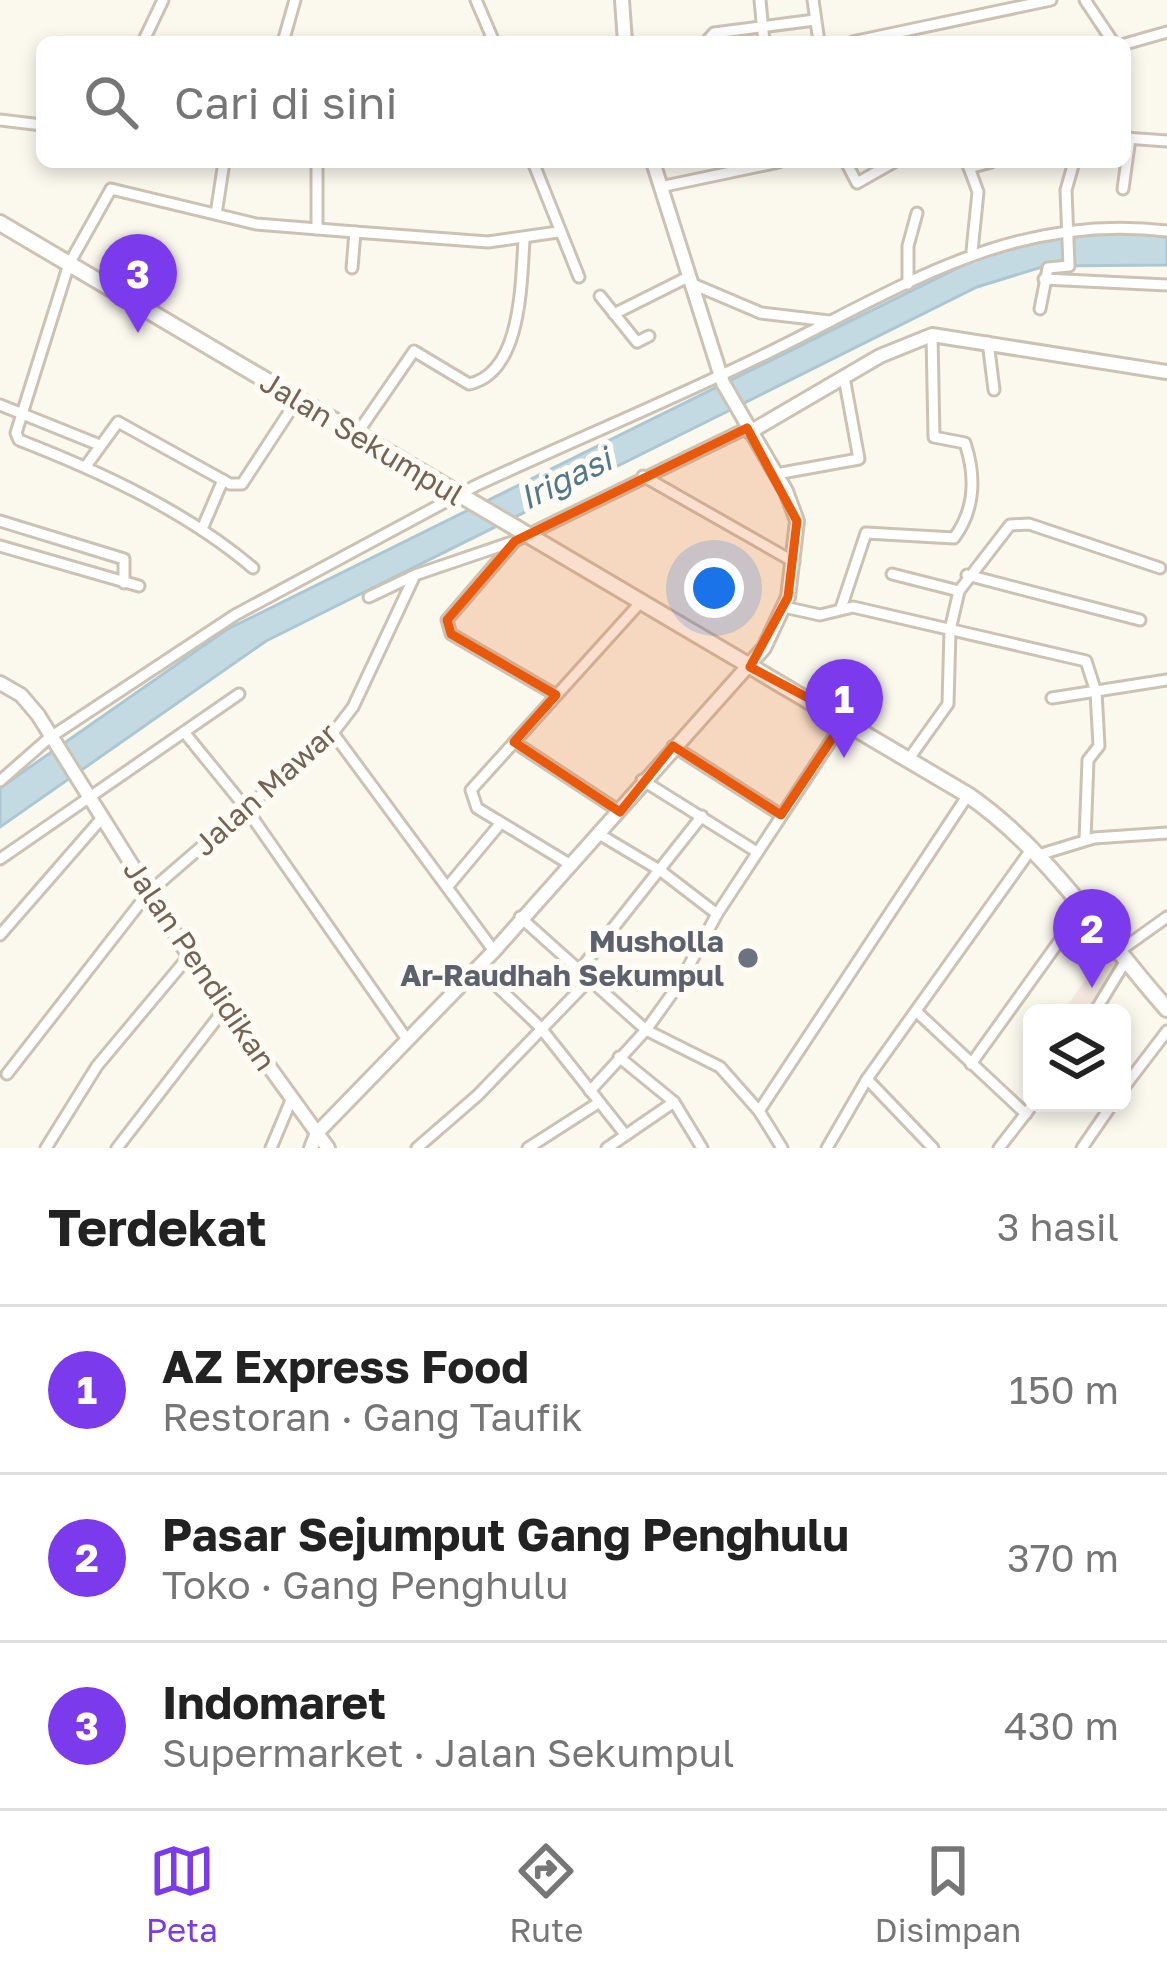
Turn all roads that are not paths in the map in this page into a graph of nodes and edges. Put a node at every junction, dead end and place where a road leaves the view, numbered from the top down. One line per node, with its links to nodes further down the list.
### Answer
1 (163, 0): 13 (street)
2 (296, 0): 14 (street)
3 (476, 0): 15 (street)
4 (622, 0): 16 (street)
5 (760, 0): 10 (street)
6 (813, 0): 9 (street)
7 (1051, 0): 11 (street)
8 (1085, 0): 22 (street)
9 (815, 20): 10 (street); 19 (street)
10 (761, 26): 17 (street); 18 (street)
11 (923, 30): 20 (street); 21 (street)
12 (1167, 32): 23 (street)
13 (146, 36)
14 (285, 36)
15 (491, 36)
16 (625, 36)
17 (711, 36)
18 (763, 36)
19 (818, 36)
20 (894, 36)
21 (925, 36)
22 (1109, 36)
23 (1131, 42)
24 (0, 120): 25 (street)
25 (36, 124)
26 (1131, 138): 27 (street)
27 (1167, 141)
28 (223, 168): 41 (street)
29 (317, 168): 43 (street)
30 (534, 168): 46 (street)
31 (655, 168): 38 (street)
32 (731, 168): 38 (street)
33 (850, 168): 34 (street)
34 (884, 168)
35 (969, 168): 49 (street)
36 (1073, 168): 47 (street)
37 (1125, 168): 39 (street)
38 (660, 187): 54 (street)
39 (1123, 189)
40 (917, 213): 55 (street)
41 (216, 214): 43 (street); 50 (street)
42 (0, 223): 50 (main road, Jalan Sekumpul)
43 (317, 229): 45 (street)
44 (1167, 231): 47 (street)
45 (355, 232): 48 (street); 51 (street)
46 (558, 232): 48 (street); 52 (street)
47 (1066, 232): 49 (street); 53 (street)
48 (524, 241): 72 (street)
49 (972, 251): 55 (street)
50 (69, 264): 68 (main road, Jalan Sekumpul); 70 (street)
51 (352, 268)
52 (579, 277)
53 (1044, 279): 56 (street); 58 (street)
54 (693, 280): 59 (street); 60 (street); 66 (street)
55 (908, 284): 60 (street)
56 (1167, 285)
57 (599, 296): 59 (street)
58 (1040, 309)
59 (614, 314): 62 (street)
60 (834, 322): 66 (street)
61 (932, 335): 63 (street); 65 (street); 95 (street)
62 (650, 336)
63 (988, 342): 64 (street); 67 (street)
64 (1167, 372)
65 (844, 376): 71 (street); 75 (street)
66 (721, 378): 71 (street); 78 (street)
67 (994, 390)
68 (297, 400): 72 (main road, Jalan Sekumpul); 77 (street)
69 (0, 405): 70 (street)
70 (21, 409): 73 (street); 74 (street)
71 (747, 428): 75 (street); 76 (street)
72 (356, 435): 78 (main road, Jalan Sekumpul)
73 (98, 444): 74 (street); 77 (street)
74 (86, 466): 80 (street)
75 (776, 474): 83 (street)
76 (642, 475): 81 (street); 83 (street)
77 (224, 480): 80 (street)
78 (465, 500): 81 (main road, Jalan Sekumpul); 108 (street)
79 (0, 521): 89 (street)
80 (202, 530): 84 (street)
81 (517, 534): 88 (street); 93 (main road, Jalan Sekumpul); 103 (street)
82 (0, 546): 89 (street)
83 (794, 562): 94 (street)
84 (253, 568)
85 (1160, 568): 87 (street)
86 (892, 574): 91 (street)
87 (967, 574): 91 (street); 96 (street)
88 (415, 575): 92 (street); 107 (street, Jalan Mawar)
89 (124, 584): 90 (street)
90 (139, 586)
91 (959, 591): 97 (street)
92 (369, 598)
93 (640, 603): 98 (main road, Jalan Sekumpul); 103 (street)
94 (784, 607): 95 (street); 98 (street)
95 (842, 608): 97 (street)
96 (1140, 620)
97 (950, 630): 101 (street); 111 (street)
98 (747, 665): 105 (main road, Jalan Sekumpul); 110 (street)
99 (1167, 680): 101 (street)
100 (0, 682): 108 (street, Jalan Pendidikan)
101 (1096, 692): 104 (street); 124 (street)
102 (238, 694): 106 (street)
103 (556, 695): 109 (street)
104 (1052, 698)
105 (846, 718): 111 (main road, Jalan Sekumpul); 118 (street)
106 (184, 732): 114 (street); 116 (street)
107 (333, 733): 116 (street, Jalan Mawar); 130 (street)
108 (52, 742): 113 (street); 114 (street, Jalan Pendidikan)
109 (514, 742): 117 (street); 121 (street)
110 (673, 746): 112 (street); 118 (street)
111 (908, 760): 115 (main road, Jalan Sekumpul)
112 (642, 780): 117 (street); 119 (street)
113 (0, 781)
114 (87, 796): 120 (street, Jalan Pendidikan); 127 (street)
115 (968, 796): 126 (main road, Jalan Sekumpul); 160 (street)
116 (245, 807): 131 (street, Jalan Mawar); 150 (street)
117 (620, 812): 123 (street)
118 (782, 815): 125 (street)
119 (702, 816): 125 (street); 129 (street)
120 (102, 818): 131 (street, Jalan Pendidikan); 136 (street)
121 (500, 824): 128 (street); 130 (street)
122 (1167, 833): 124 (street)
123 (599, 834): 128 (street); 129 (street)
124 (1085, 840): 126 (street)
125 (757, 852): 133 (street)
126 (1033, 853): 132 (main road, Jalan Sekumpul); 146 (street)
127 (0, 859)
128 (571, 865): 134 (street)
129 (662, 871): 133 (street); 141 (street)
130 (448, 885): 137 (street)
131 (148, 893): 138 (street, Jalan Pendidikan); 153 (street, Jalan Mawar)
132 (1083, 908): 139 (main road, Jalan Sekumpul); 152 (street)
133 (717, 914): 148 (street)
134 (520, 917): 137 (street); 141 (street)
135 (1167, 917): 139 (street)
136 (0, 935)
137 (494, 951): 140 (street)
138 (189, 956): 144 (street, Jalan Pendidikan); 166 (street)
139 (1121, 957): 143 (street); 145 (main road, Jalan Sekumpul)
140 (478, 968): 147 (street); 150 (street)
141 (578, 971): 142 (street)
142 (589, 980): 147 (street); 148 (street)
143 (1098, 1004)
144 (226, 1007): 157 (street, Jalan Pendidikan); 167 (street)
145 (1167, 1009)
146 (917, 1013): 152 (street); 155 (street)
147 (540, 1027): 156 (street); 171 (street)
148 (646, 1030): 151 (street); 160 (street)
149 (1167, 1031): 154 (street)
150 (408, 1041): 163 (street)
151 (620, 1057): 156 (street); 158 (street)
152 (971, 1064): 162 (street)
153 (7, 1074)
154 (1131, 1078)
155 (867, 1079): 175 (street); 176 (street)
156 (590, 1091): 159 (street)
157 (292, 1098): 163 (street, Jalan Pendidikan); 168 (street)
158 (674, 1102): 164 (street); 173 (street)
159 (598, 1103): 164 (street); 172 (street)
160 (759, 1111): 174 (street)
161 (1107, 1112): 178 (street)
162 (1026, 1114): 177 (street)
163 (317, 1132): 169 (street); 170 (street, Jalan Pendidikan)
164 (624, 1133): 165 (street)
165 (609, 1147)
166 (46, 1148)
167 (117, 1148)
168 (271, 1148)
169 (311, 1148)
170 (328, 1148)
171 (417, 1148)
172 (528, 1148)
173 (702, 1148)
174 (782, 1148)
175 (826, 1148)
176 (933, 1148)
177 (999, 1148)
178 (1082, 1148)

